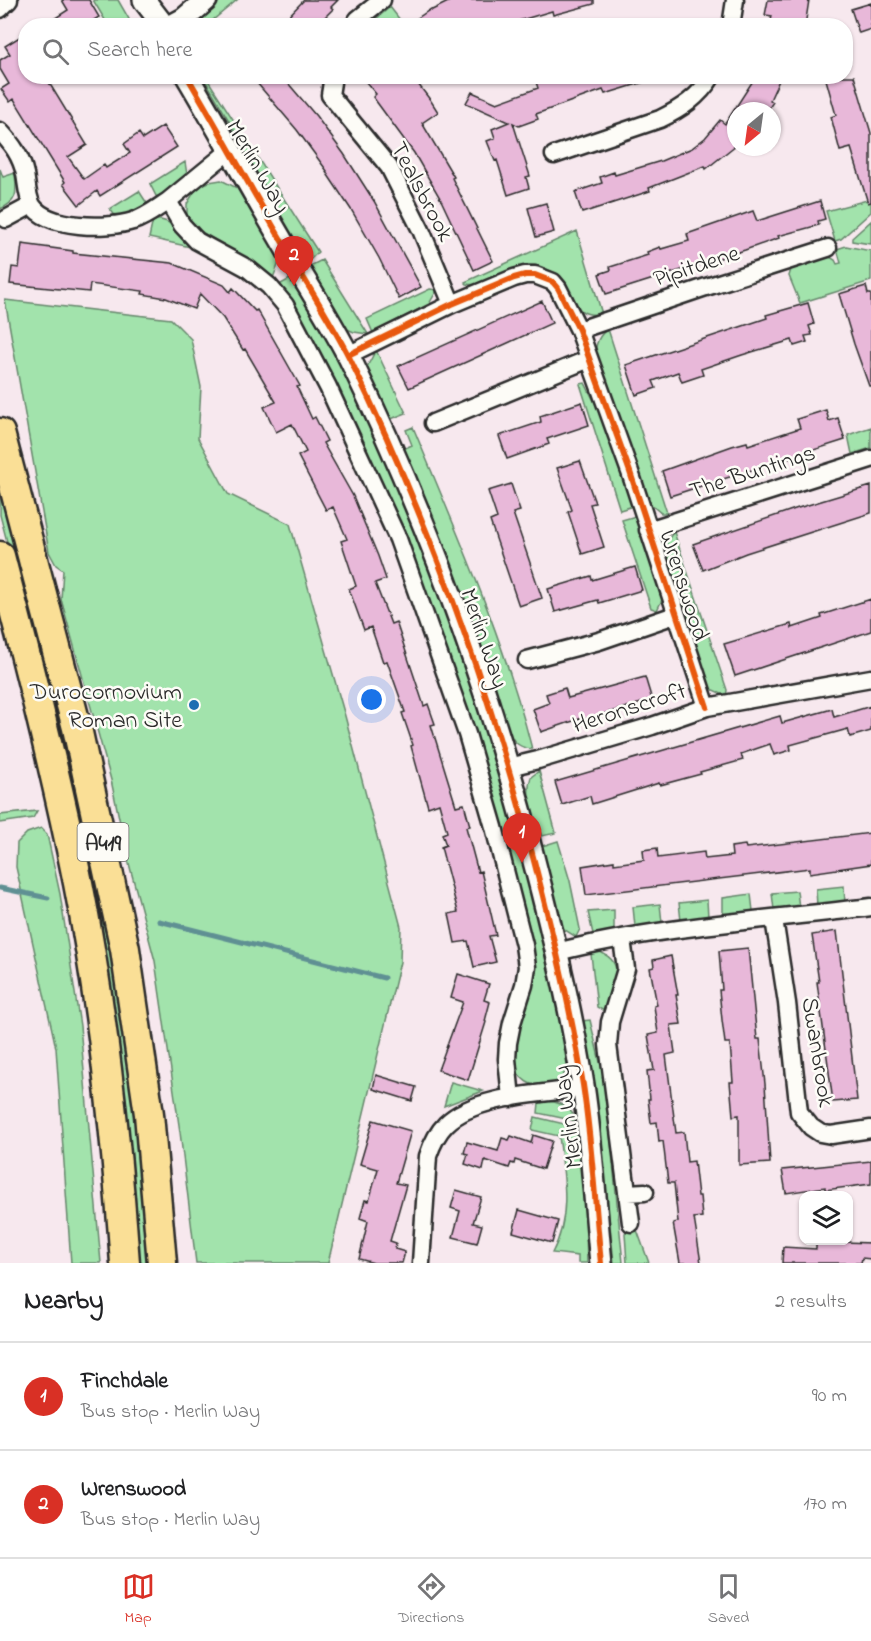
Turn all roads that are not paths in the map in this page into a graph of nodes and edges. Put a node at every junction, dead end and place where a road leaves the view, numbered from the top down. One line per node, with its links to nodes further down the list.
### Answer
1 (9, 0): 6 (street)
2 (144, 0): 7 (street)
3 (206, 0): 8 (street)
4 (382, 0): 9 (street)
5 (735, 0): 10 (street)
6 (0, 9)
7 (158, 18)
8 (185, 18)
9 (359, 18)
10 (732, 18)
11 (191, 84): 15 (street, Merlin Way)
12 (332, 84): 21 (street, Tealsbrook)
13 (706, 84): 16 (street)
14 (0, 130): 18 (street)
15 (229, 151): 17 (street, Merlin Way); 23 (street, Merlin Way)
16 (554, 154)
17 (168, 201): 18 (street, Merlin Way); 40 (street, Merlin Way)
18 (32, 205): 19 (street)
19 (6, 219)
20 (828, 248): 22 (street, Pipitdene)
21 (452, 304): 22 (street, Wrenswood); 23 (street, Wrenswood)
22 (579, 330): 24 (street, Wrenswood)
23 (348, 355): 34 (street, Merlin Way)
24 (589, 359): 25 (street); 28 (street, Wrenswood)
25 (433, 423)
26 (0, 434): 45 (highway, A419)
27 (871, 459): 28 (street, The Buntings)
28 (648, 530): 30 (street, Wrenswood)
29 (0, 556): 46 (highway, A419)
30 (675, 615): 31 (street, Wrenswood); 33 (street, Wrenswood)
31 (527, 660)
32 (871, 678): 33 (street, Heronscroft)
33 (707, 707): 34 (street, Heronscroft)
34 (509, 766): 38 (street, Merlin Way)
35 (871, 907): 36 (street)
36 (774, 919): 37 (street); 41 (street, Swanbrook)
37 (622, 939): 38 (street); 43 (street, Merlin Way)
38 (557, 952): 39 (street, Merlin Way)
39 (583, 1088): 40 (street); 48 (street, Merlin Way)
40 (512, 1098): 47 (street)
41 (871, 1129)
42 (645, 1192): 43 (street)
43 (627, 1193): 44 (street, Merlin Way)
44 (631, 1223)
45 (161, 1262)
46 (125, 1263)
47 (421, 1263)
48 (601, 1263)

